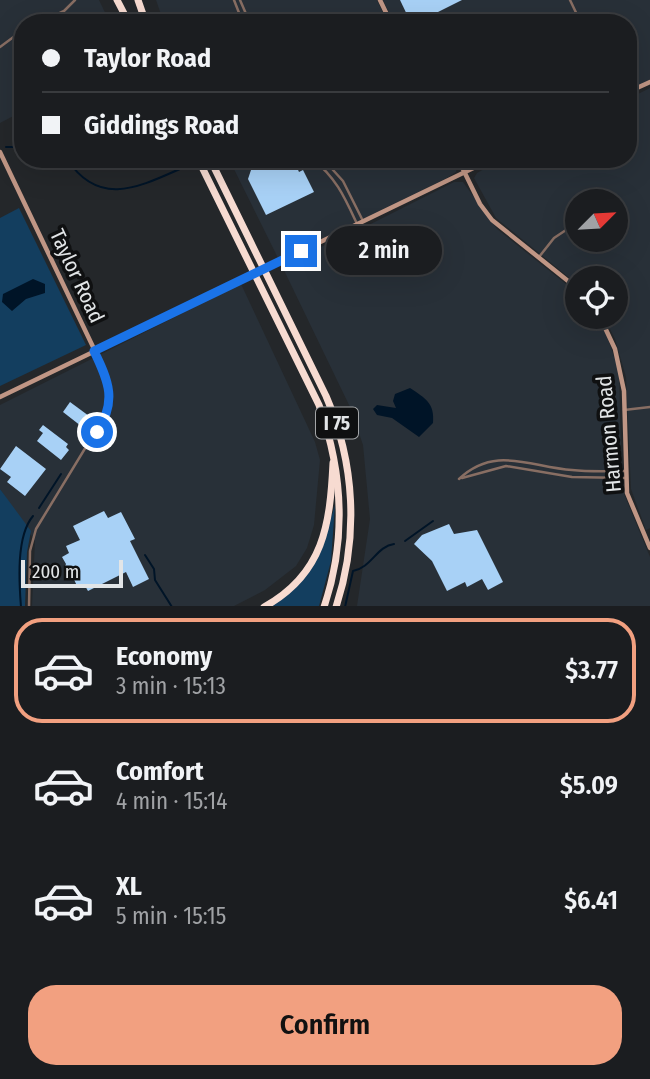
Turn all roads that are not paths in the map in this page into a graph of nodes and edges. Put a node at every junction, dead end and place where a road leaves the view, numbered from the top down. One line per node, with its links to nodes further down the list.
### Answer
1 (75, 0): 2 (street)
2 (56, 14)
3 (0, 152): 16 (street, Taylor Road)
4 (202, 168): 20 (highway, I 75)
5 (214, 168): 27 (highway, I 75)
6 (324, 168): 11 (street)
7 (331, 168): 11 (street)
8 (463, 168): 10 (street)
9 (473, 168): 10 (street)
10 (465, 172): 11 (street); 13 (street)
11 (360, 223): 16 (street, bridge)
12 (565, 231): 13 (street)
13 (539, 257): 14 (street)
14 (565, 278)
15 (606, 329): 19 (street, Harmon Road)
16 (94, 351): 17 (street); 24 (street, Taylor Road)
17 (0, 397)
18 (650, 407): 19 (street)
19 (624, 410): 21 (street, Harmon Road)
20 (333, 451): 25 (highway); 26 (highway, I 75)
21 (626, 471): 22 (street, Harmon Road); 22 (street)
22 (626, 478): 23 (street, Harmon Road)
23 (650, 548)
24 (29, 606)
25 (265, 606)
26 (324, 606)
27 (336, 606)

